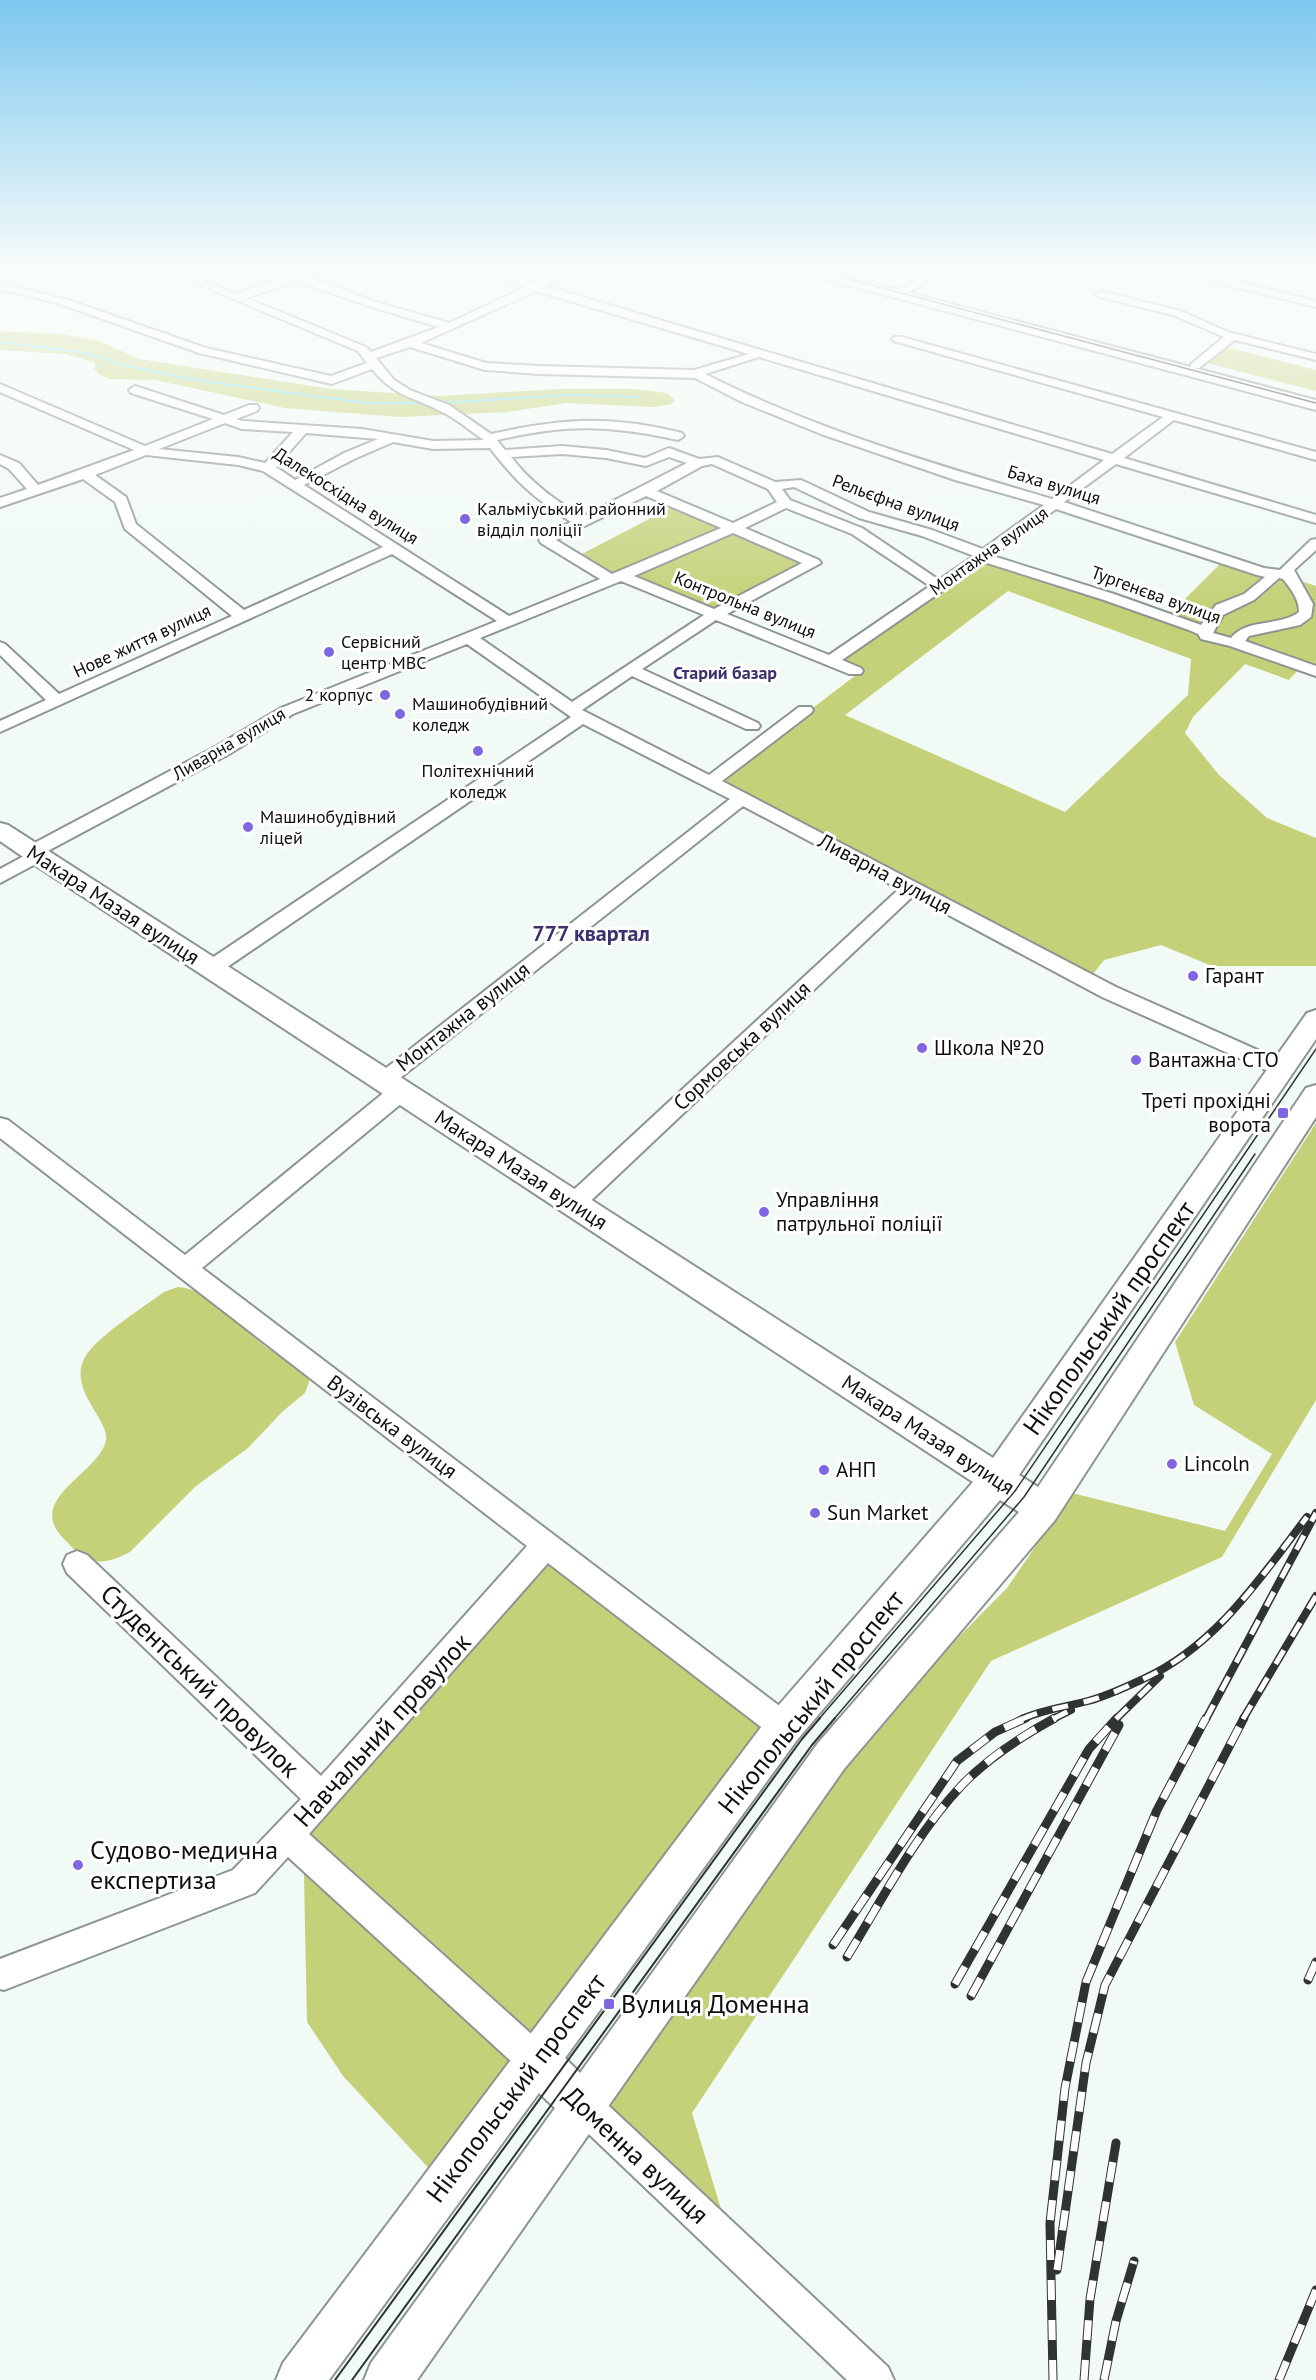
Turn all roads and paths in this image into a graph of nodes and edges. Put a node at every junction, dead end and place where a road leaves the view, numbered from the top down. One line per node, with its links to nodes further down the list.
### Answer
1 (389, 380): 16 (street)
2 (709, 380): 31 (street, Баха вулиця)
3 (850, 380): 20 (street)
4 (1047, 380): 12 (street)
5 (1229, 380): 10 (main road)
6 (1237, 380): 9 (main road)
7 (0, 388): 17 (street, Далекосхідна вулиця)
8 (135, 390): 13 (street)
9 (1316, 399)
10 (1316, 405)
11 (253, 408): 13 (street)
12 (1173, 415): 19 (street); 20 (street, Монтажна вулиця)
13 (224, 419): 14 (street); 17 (street)
14 (301, 431): 15 (street); 23 (street)
15 (392, 438): 16 (street); 25 (street)
16 (495, 445): 18 (street); 18 (street); 33 (street)
17 (146, 451): 23 (street, Далекосхідна вулиця); 24 (street)
18 (669, 452): 22 (street)
19 (1316, 456)
20 (1115, 458): 31 (street, Монтажна вулиця); 32 (street)
21 (0, 459): 27 (street)
22 (698, 463): 26 (street); 28 (street)
23 (268, 468): 25 (street, Далекосхідна вулиця)
24 (85, 474): 27 (street); 43 (street, Нове життя вулиця)
25 (295, 485): 36 (street, Далекосхідна вулиця)
26 (773, 486): 30 (street); 37 (street, Рельєфна вулиця)
27 (35, 490): 29 (street)
28 (646, 491): 33 (street); 34 (street)
29 (0, 503)
30 (785, 503): 34 (street, Ливарна вулиця); 41 (street, Рельєфна вулиця)
31 (1054, 504): 37 (street, Монтажна вулиця); 39 (street, Баха вулиця)
32 (1316, 519)
33 (581, 523): 38 (street); 38 (street, Контрольна вулиця)
34 (734, 528): 40 (street, Ливарна вулиця); 42 (street)
35 (1316, 543): 39 (street)
36 (393, 548): 43 (street, Нове життя вулиця); 44 (street, Далекосхідна вулиця)
37 (983, 556): 41 (street, Монтажна вулиця); 45 (street, Тургенєва вулиця)
38 (573, 557): 40 (street, Контрольна вулиця)
39 (1282, 574): 45 (street); 47 (street)
40 (616, 578): 42 (street, Контрольна вулиця); 44 (street, Ливарна вулиця)
41 (939, 586): 49 (street, Монтажна вулиця)
42 (715, 614): 49 (street, Контрольна вулиця); 50 (street)
43 (243, 616): 53 (street, Нове життя вулиця)
44 (509, 622): 46 (street, Ливарна вулиця)
45 (1205, 632): 47 (street, Тургенєва вулиця)
46 (469, 638): 55 (street, Ливарна вулиця); 61 (street, Ливарна вулиця)
47 (1235, 643): 52 (street, Тургенєва вулиця)
48 (0, 647): 53 (street, Нове життя вулиця)
49 (830, 661): 51 (street, Контрольна вулиця)
50 (631, 670): 55 (street); 56 (street)
51 (855, 671)
52 (1316, 671)
53 (57, 701): 57 (street, Нове життя вулиця)
54 (805, 710): 58 (street)
55 (577, 713): 58 (street, Ливарна вулиця); 64 (street)
56 (753, 726)
57 (0, 727)
58 (710, 782): 59 (street, Ливарна вулиця)
59 (742, 798): 63 (street, Ливарна вулиця); 68 (street, Монтажна вулиця)
60 (0, 830): 61 (main road, Макара Мазая вулиця)
61 (34, 854): 62 (street, Ливарна вулиця); 64 (main road, Макара Мазая вулиця)
62 (0, 877)
63 (911, 888): 66 (street, Ливарна вулиця); 71 (street, Сормовська вулиця)
64 (210, 969): 68 (main road, Макара Мазая вулиця)
65 (1316, 1019): 66 (main road, Нікопольський проспект)
66 (1282, 1069): 67 (main road, Ливарна вулиця); 73 (main road, Нікопольський проспект)
67 (1316, 1084)
68 (391, 1086): 71 (main road, Макара Мазая вулиця); 72 (street, Монтажна вулиця)
69 (1316, 1095): 74 (main road, Нікопольський проспект)
70 (0, 1126): 72 (street, Вузівська вулиця)
71 (573, 1204): 73 (main road, Макара Мазая вулиця)
72 (185, 1268): 75 (street, Вузівська вулиця)
73 (997, 1479): 74 (main road, Макара Мазая вулиця); 77 (main road, Нікопольський проспект)
74 (1043, 1509): 82 (main road, Нікопольський проспект)
75 (546, 1545): 77 (street, Вузівська вулиця); 78 (street, Навчальний провулок)
76 (77, 1563): 78 (street, Студентський провулок)
77 (783, 1727): 81 (main road, Нікопольський проспект)
78 (322, 1798): 79 (street, Навчальний провулок)
79 (288, 1836): 80 (street, Навчальний провулок); 81 (street, Доменна вулиця)
80 (4, 1974)
81 (536, 2061): 82 (main road, Доменна вулиця); 83 (main road, Нікопольський проспект)
82 (583, 2105): 84 (main road, Нікопольський проспект); 85 (street, Доменна вулиця)
83 (300, 2380)
84 (388, 2380)
85 (875, 2380)

